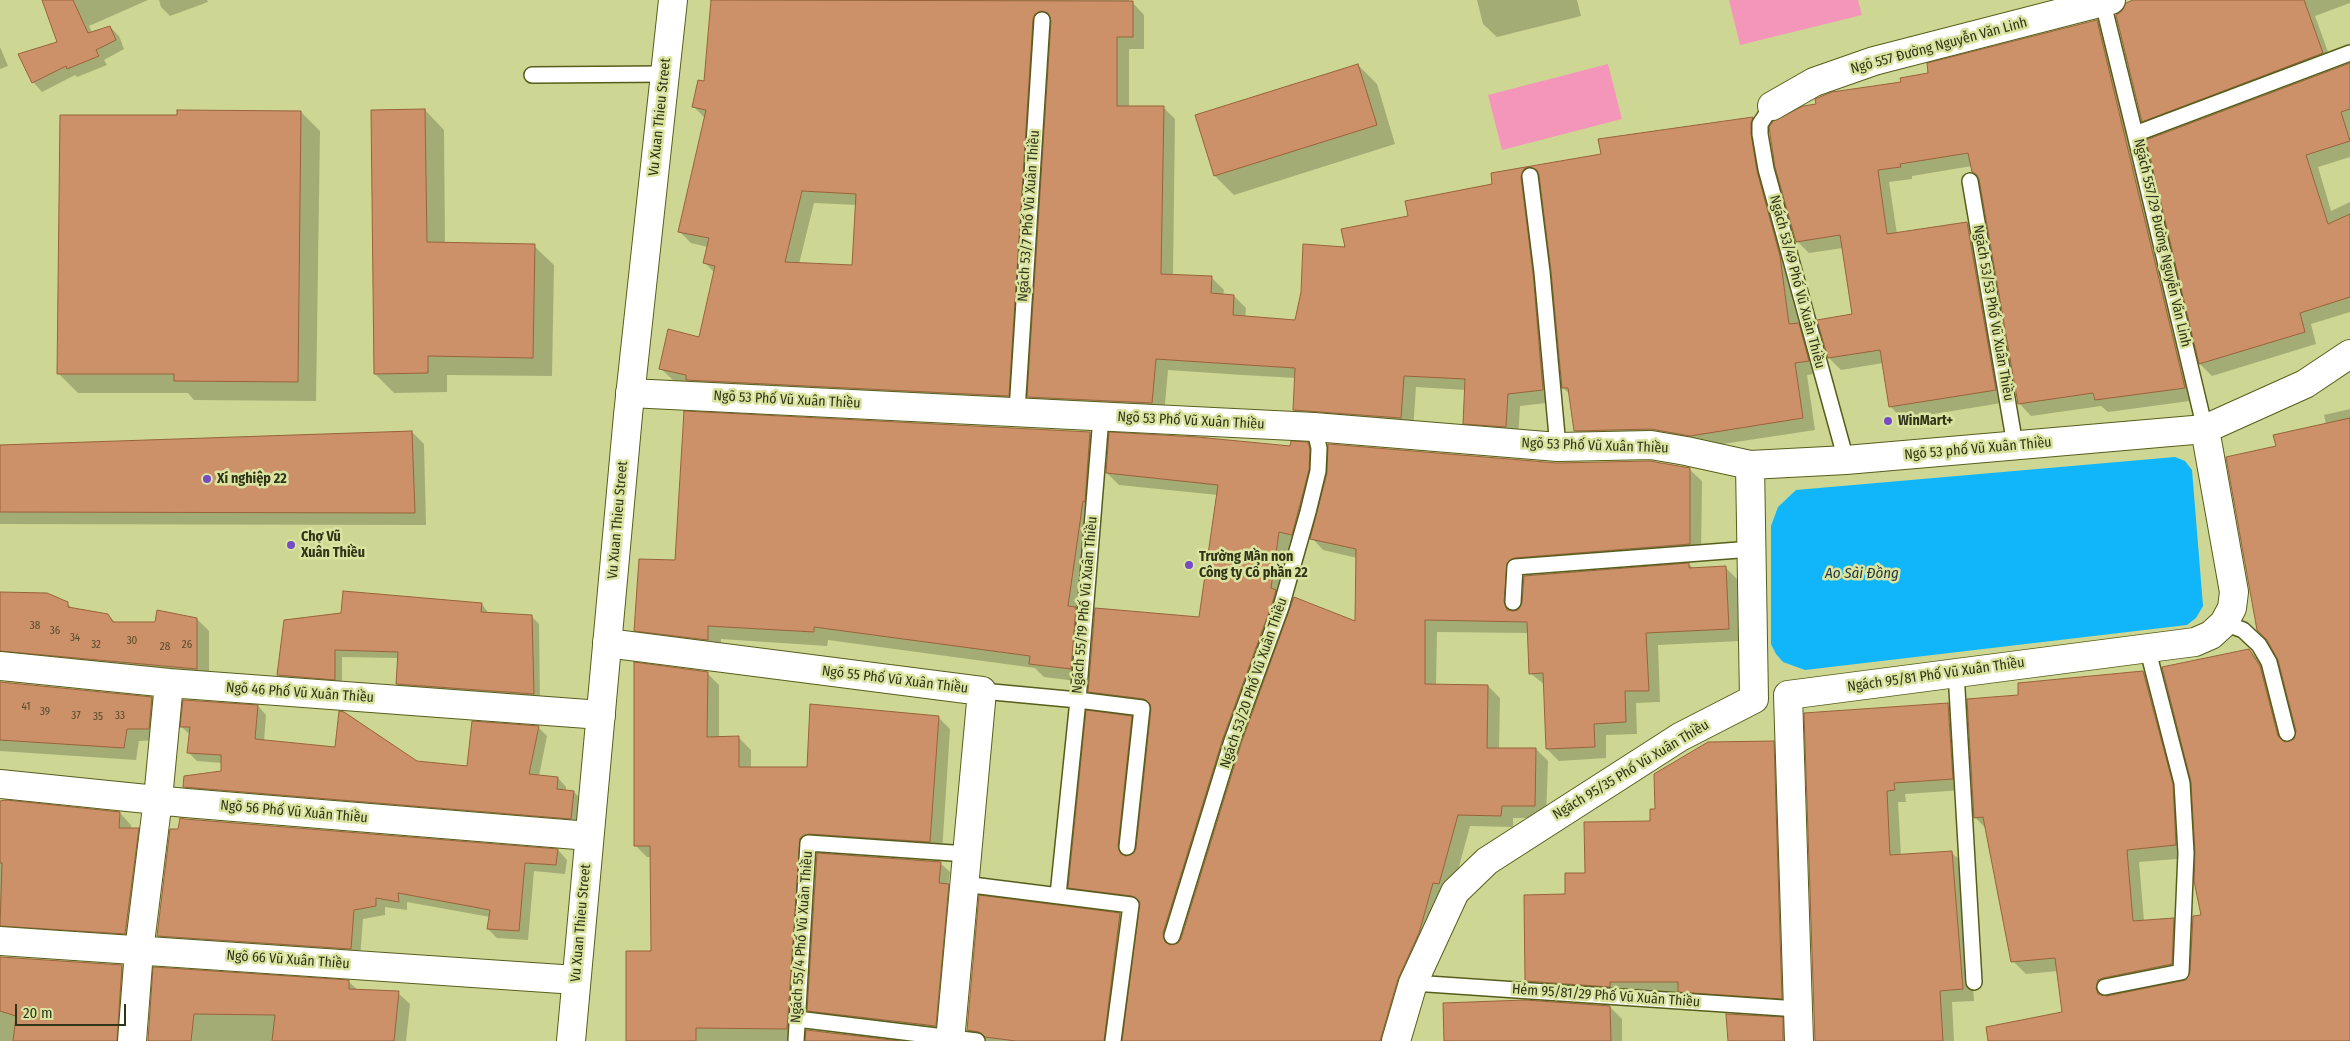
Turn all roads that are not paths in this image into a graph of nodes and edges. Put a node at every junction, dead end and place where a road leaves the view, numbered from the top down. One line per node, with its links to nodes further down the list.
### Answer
1 (673, 0): 5 (street, Vu Xuan Thieu Street)
2 (2107, 2): 7 (street, Ngõ 557 Đường Nguyễn Văn Linh); 8 (lane)
3 (1042, 20): 13 (lane, Ngách 53/7 Phố Vũ Xuân Thiều)
4 (2350, 53): 8 (lane, Ngách 557/29 Đường Nguyễn Văn Linh)
5 (665, 74): 6 (lane); 12 (street, Vu Xuan Thieu Street)
6 (532, 76)
7 (1772, 106): 19 (lane, Ngách 53/49 Phố Vũ Xuân Thiều)
8 (2135, 134): 16 (lane, Ngách 557/29 Đường Nguyễn Văn Linh)
9 (1530, 176): 18 (lane)
10 (1970, 181): 17 (lane, Ngách 53/53 Phố Vũ Xuân Thiều)
11 (2350, 354): 16 (street, Ngõ 53 phố Vũ Xuân Thiều)
12 (630, 393): 13 (street, Ngõ 53 Phố Vũ Xuân Thiều); 24 (street, Vu Xuan Thieu Street)
13 (1017, 411): 14 (street, Ngõ 53 Phố Vũ Xuân Thiều)
14 (1101, 417): 15 (street, Ngõ 53 Phố Vũ Xuân Thiều); 32 (lane, Ngách 55/19 Phố Vũ Xuân Thiều)
15 (1314, 427): 18 (street, Ngõ 53 Phố Vũ Xuân Thiều); 42 (lane, Ngách 53/20 Phố Vũ Xuân Thiều)
16 (2205, 429): 17 (street, Ngõ 53 phố Vũ Xuân Thiều); 23 (street)
17 (2015, 445): 19 (street, Ngõ 53 phố Vũ Xuân Thiều)
18 (1558, 447): 20 (street, Ngõ 53 Phố Vũ Xuân Thiều)
19 (1846, 460): 20 (street, Ngõ 53 phố Vũ Xuân Thiều)
20 (1750, 465): 21 (street)
21 (1752, 549): 22 (lane); 31 (street)
22 (1512, 602)
23 (2224, 623): 25 (street, Ngách 95/81 Phố Vũ Xuân Thiều); 34 (lane)
24 (607, 643): 29 (street, Ngõ 55 Phố Vũ Xuân Thiều); 33 (street, Vu Xuan Thieu Street)
25 (2147, 647): 27 (street, Ngách 95/81 Phố Vũ Xuân Thiều); 48 (lane)
26 (0, 666): 28 (street, Ngõ 46 Phố Vũ Xuân Thiều)
27 (1956, 672): 30 (street, Ngách 95/81 Phố Vũ Xuân Thiều); 46 (lane)
28 (169, 683): 33 (street, Ngõ 46 Phố Vũ Xuân Thiều); 36 (street)
29 (982, 691): 32 (lane, Ngách 55/19 Phố Vũ Xuân Thiều); 39 (street, Ngõ 55 Phố Vũ Xuân Thiều)
30 (1788, 694): 31 (street, Ngách 95/81 Phố Vũ Xuân Thiều); 49 (street)
31 (1754, 699): 47 (street, Ngách 95/35 Phố Vũ Xuân Thiều)
32 (1078, 700): 38 (lane); 41 (lane)
33 (601, 715): 37 (street, Vu Xuan Thieu Street)
34 (2287, 733)
35 (0, 784): 36 (street, Ngõ 56 Phố Vũ Xuân Thiều)
36 (158, 799): 37 (street, Ngõ 56 Phố Vũ Xuân Thiều); 44 (street)
37 (589, 836): 45 (street, Vu Xuan Thieu Street)
38 (1127, 847)
39 (967, 854): 40 (street, Ngõ 55 Phố Vũ Xuân Thiều); 50 (lane, Ngách 55/4 Phố Vũ Xuân Thiều)
40 (964, 884): 41 (lane); 51 (street, Ngõ 55 Phố Vũ Xuân Thiều)
41 (1058, 895): 56 (lane)
42 (1172, 936)
43 (0, 941): 44 (street, Ngõ 66 Vũ Xuân Thiều)
44 (139, 951): 45 (street, Ngõ 66 Vũ Xuân Thiều); 52 (street)
45 (576, 980): 53 (street, Vu Xuan Thieu Street)
46 (1974, 982)
47 (1413, 983): 49 (lane, Hẻm 95/81/29 Phố Vũ Xuân Thiều); 57 (street, Ngách 95/35 Phố Vũ Xuân Thiều)
48 (2105, 987)
49 (1798, 1009): 58 (street)
50 (797, 1019): 51 (lane); 54 (lane, Ngách 55/4 Phố Vũ Xuân Thiều)
51 (950, 1040): 55 (lane)
52 (132, 1041)
53 (570, 1041)
54 (796, 1041)
55 (977, 1041)
56 (1113, 1041)
57 (1396, 1041)
58 (1799, 1041)

